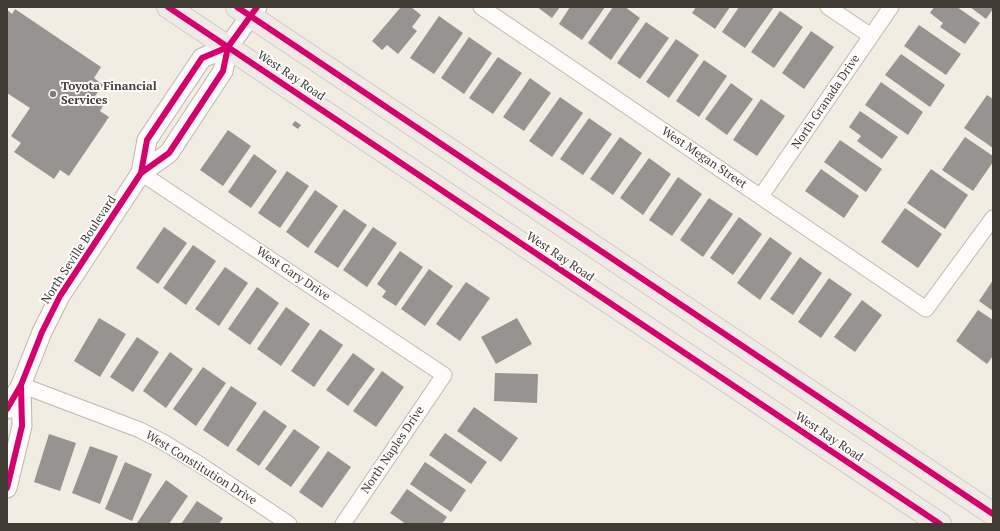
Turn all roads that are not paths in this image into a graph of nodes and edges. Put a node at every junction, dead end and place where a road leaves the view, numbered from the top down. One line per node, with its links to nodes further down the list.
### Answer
1 (168, 7): 7 (main road, West Ray Road)
2 (481, 7): 9 (street, West Megan Street)
3 (828, 7): 6 (street)
4 (891, 7): 6 (street, North Granada Drive)
5 (248, 10): 7 (street); 15 (main road)
6 (871, 36): 9 (street, North Granada Drive)
7 (228, 47): 8 (street, North Seville Boulevard); 8 (street, North Seville Boulevard); 18 (main road, West Ray Road)
8 (142, 173): 11 (street, West Gary Drive); 12 (street, North Seville Boulevard)
9 (761, 196): 10 (street, West Megan Street)
10 (993, 218)
11 (444, 375): 17 (street, North Naples Drive)
12 (21, 385): 13 (street, North Seville Boulevard); 14 (street, North Seville Boulevard); 16 (street, West Constitution Drive)
13 (7, 409)
14 (7, 488)
15 (993, 514)
16 (289, 524)
17 (343, 524)
18 (940, 524)

